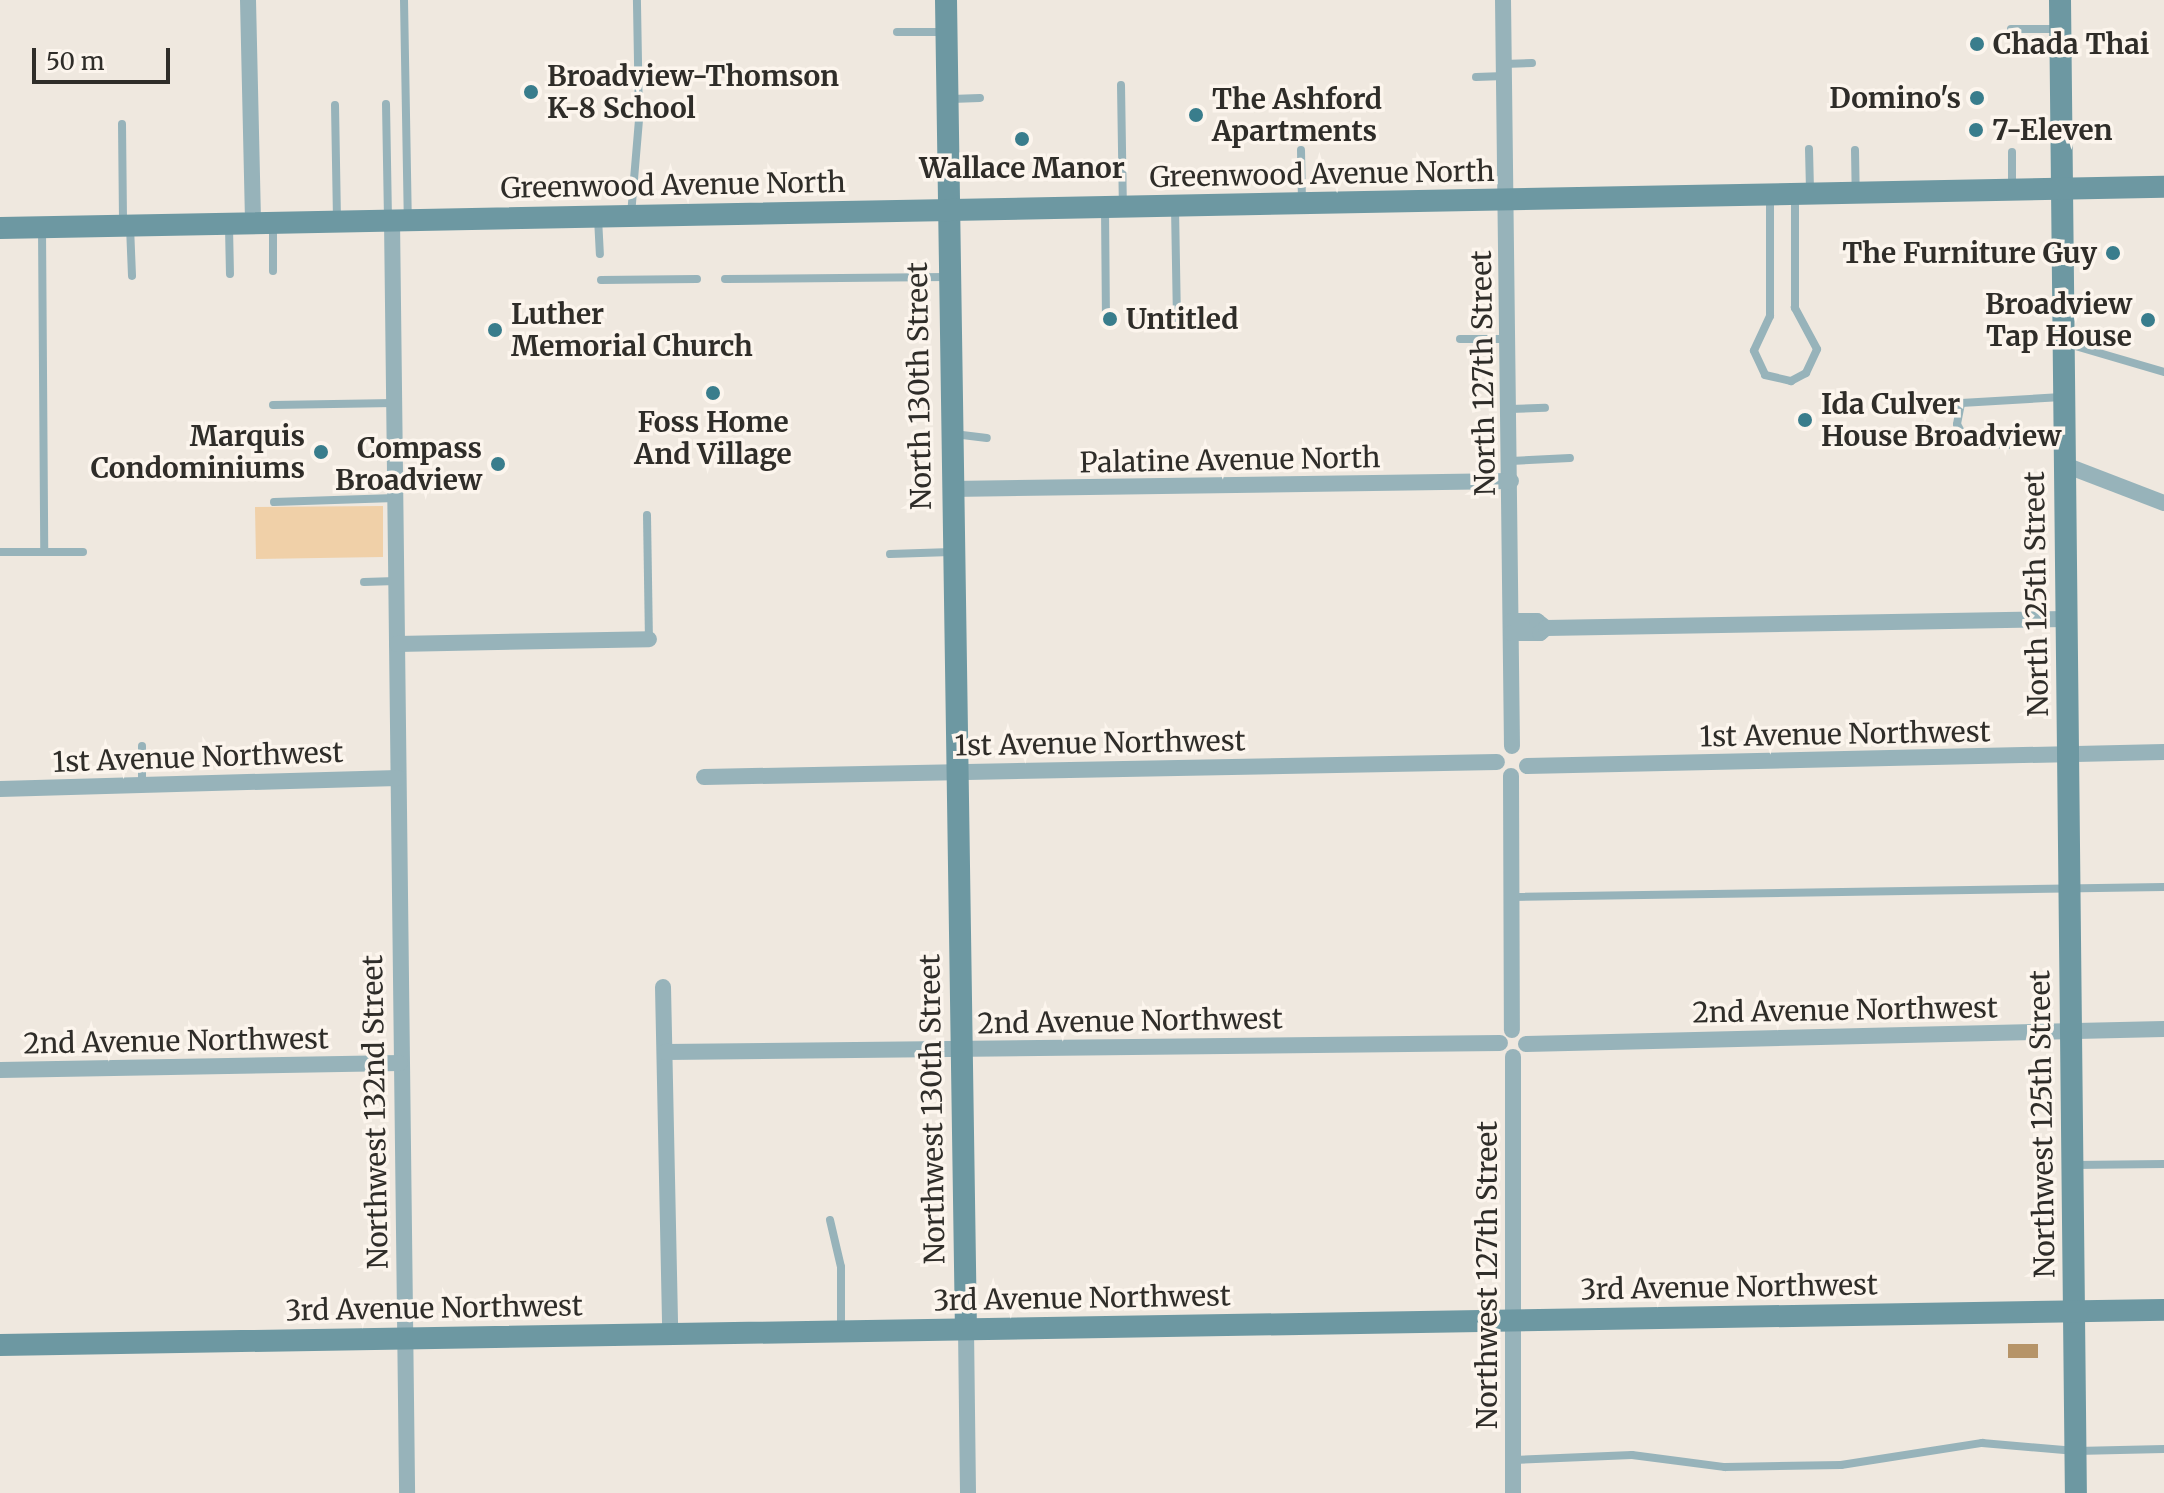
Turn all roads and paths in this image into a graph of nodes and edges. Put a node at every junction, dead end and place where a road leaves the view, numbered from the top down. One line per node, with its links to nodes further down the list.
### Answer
1 (248, 0): 39 (street)
2 (404, 0): 37 (lane)
3 (637, 0): 35 (lane)
4 (946, 0): 9 (street, North 130th Street)
5 (1503, 0): 12 (street, North 127th Street)
6 (2060, 0): 8 (street, North 125th Street)
7 (2011, 29): 8 (lane)
8 (2060, 29): 25 (street, North 125th Street)
9 (946, 31): 10 (lane); 16 (street, North 130th Street)
10 (897, 32)
11 (1532, 63): 12 (lane)
12 (1504, 70): 13 (lane); 30 (street, North 127th Street)
13 (1476, 77)
14 (1121, 85): 33 (lane)
15 (980, 98): 16 (lane)
16 (946, 100): 34 (street, North 130th Street)
17 (386, 104): 37 (lane)
18 (335, 105): 38 (lane)
19 (122, 124): 41 (lane)
20 (1809, 149): 28 (lane)
21 (1301, 150): 31 (lane)
22 (1855, 150): 27 (lane)
23 (2012, 152): 26 (lane)
24 (2164, 187): 25 (street, Greenwood Avenue North)
25 (2062, 190): 26 (street, Greenwood Avenue North); 56 (street, North 125th Street)
26 (2012, 191): 27 (street, Greenwood Avenue North)
27 (1856, 194): 28 (street, Greenwood Avenue North)
28 (1802, 195): 29 (street, Greenwood Avenue North); 29 (lane)
29 (1770, 196): 30 (street, Greenwood Avenue North)
30 (1506, 202): 31 (street, Greenwood Avenue North); 55 (street, North 127th Street)
31 (1302, 205): 32 (street, Greenwood Avenue North)
32 (1175, 206): 33 (street, Greenwood Avenue North); 52 (lane)
33 (1114, 207): 34 (street, Greenwood Avenue North); 53 (lane)
34 (946, 210): 35 (street, Greenwood Avenue North); 48 (street, North 130th Street)
35 (631, 216): 36 (street, Greenwood Avenue North)
36 (598, 217): 37 (street, Greenwood Avenue North); 44 (lane)
37 (396, 220): 38 (street, Greenwood Avenue North); 59 (street, Northwest 132nd Street)
38 (337, 221): 39 (street, Greenwood Avenue North)
39 (263, 222): 40 (street, Greenwood Avenue North); 45 (lane)
40 (229, 223): 41 (street, Greenwood Avenue North); 46 (lane)
41 (127, 225): 42 (street, Greenwood Avenue North); 47 (lane)
42 (42, 227): 43 (street, Greenwood Avenue North); 76 (lane)
43 (0, 228)
44 (600, 254)
45 (273, 271)
46 (230, 274)
47 (132, 276)
48 (947, 277): 50 (lane); 63 (street, North 130th Street)
49 (697, 279): 51 (lane)
50 (725, 279)
51 (601, 280)
52 (1177, 321)
53 (1106, 322)
54 (1460, 339): 55 (lane)
55 (1509, 339): 62 (street, North 127th Street)
56 (2063, 342): 57 (lane); 58 (street, North 125th Street)
57 (2164, 372)
58 (2064, 397): 65 (lane); 68 (street, North 125th Street)
59 (395, 403): 60 (lane); 71 (street, Northwest 132nd Street)
60 (273, 405)
61 (1545, 408): 62 (lane)
62 (1510, 409): 67 (street, North 127th Street)
63 (950, 433): 64 (lane); 70 (street, North 130th Street)
64 (987, 438)
65 (2008, 445)
66 (1570, 458): 67 (lane)
67 (1511, 461): 69 (street, North 127th Street)
68 (2065, 465): 73 (street); 82 (street, North 125th Street)
69 (1511, 481): 70 (street, Palatine Avenue North); 83 (street, North 127th Street)
70 (951, 489): 78 (street, North 130th Street)
71 (395, 498): 72 (lane); 80 (street, Northwest 132nd Street)
72 (274, 502)
73 (2164, 503)
74 (647, 515): 84 (lane)
75 (0, 552): 76 (lane)
76 (44, 552): 77 (lane)
77 (83, 552)
78 (952, 552): 79 (lane); 92 (street, North 130th Street)
79 (890, 554)
80 (396, 581): 81 (lane); 85 (street, Northwest 132nd Street)
81 (364, 582)
82 (2066, 619): 83 (street); 89 (street, North 125th Street)
83 (1511, 627): 87 (street, North 127th Street)
84 (649, 639): 85 (street)
85 (397, 644): 95 (street, Northwest 132nd Street)
86 (142, 746): 96 (lane)
87 (1512, 746): 90 (street); 91 (street)
88 (2164, 752): 89 (street, 1st Avenue Northwest)
89 (2067, 755): 91 (street, 1st Avenue Northwest); 99 (street, Northwest 125th Street)
90 (1497, 762): 92 (street, 1st Avenue Northwest); 93 (street)
91 (1527, 766): 93 (street)
92 (958, 772): 94 (street, 1st Avenue Northwest); 107 (street, Northwest 130th Street)
93 (1511, 776): 100 (street)
94 (704, 777)
95 (398, 778): 96 (street, 1st Avenue Northwest); 110 (street, Northwest 132nd Street)
96 (142, 785): 97 (street, 1st Avenue Northwest)
97 (0, 789)
98 (2164, 887): 99 (lane)
99 (2069, 888): 100 (lane); 104 (street, Northwest 125th Street)
100 (1512, 897): 103 (street)
101 (663, 987): 108 (street)
102 (2164, 1029): 104 (street, 2nd Avenue Northwest)
103 (1512, 1030): 105 (street); 106 (street)
104 (2071, 1030): 106 (street, 2nd Avenue Northwest); 113 (street, Northwest 125th Street)
105 (1500, 1043): 107 (street, 2nd Avenue Northwest); 109 (street)
106 (1526, 1044): 109 (street)
107 (961, 1049): 108 (street, 2nd Avenue Northwest); 118 (street, Northwest 130th Street)
108 (665, 1052): 120 (street)
109 (1513, 1057): 117 (street, Northwest 127th Street)
110 (400, 1063): 111 (street, 2nd Avenue Northwest); 121 (street, Northwest 132nd Street)
111 (0, 1070)
112 (2164, 1164): 113 (lane)
113 (2072, 1165): 116 (street, Northwest 125th Street)
114 (830, 1220): 119 (lane)
115 (2164, 1310): 116 (street, 3rd Avenue Northwest)
116 (2074, 1312): 117 (street, 3rd Avenue Northwest); 124 (street, Northwest 125th Street)
117 (1514, 1321): 118 (street, 3rd Avenue Northwest); 125 (street, Northwest 127th Street)
118 (966, 1329): 119 (street, 3rd Avenue Northwest); 127 (street, Northwest 130th Street)
119 (841, 1331): 120 (street, 3rd Avenue Northwest)
120 (670, 1334): 121 (street, 3rd Avenue Northwest)
121 (404, 1339): 122 (street, 3rd Avenue Northwest); 126 (street, Northwest 132nd Street)
122 (0, 1345)
123 (2164, 1449): 124 (lane)
124 (2076, 1451): 125 (lane); 129 (street, Northwest 125th Street)
125 (1513, 1461): 128 (street, Northwest 127th Street)
126 (407, 1493)
127 (968, 1493)
128 (1513, 1493)
129 (2076, 1493)

